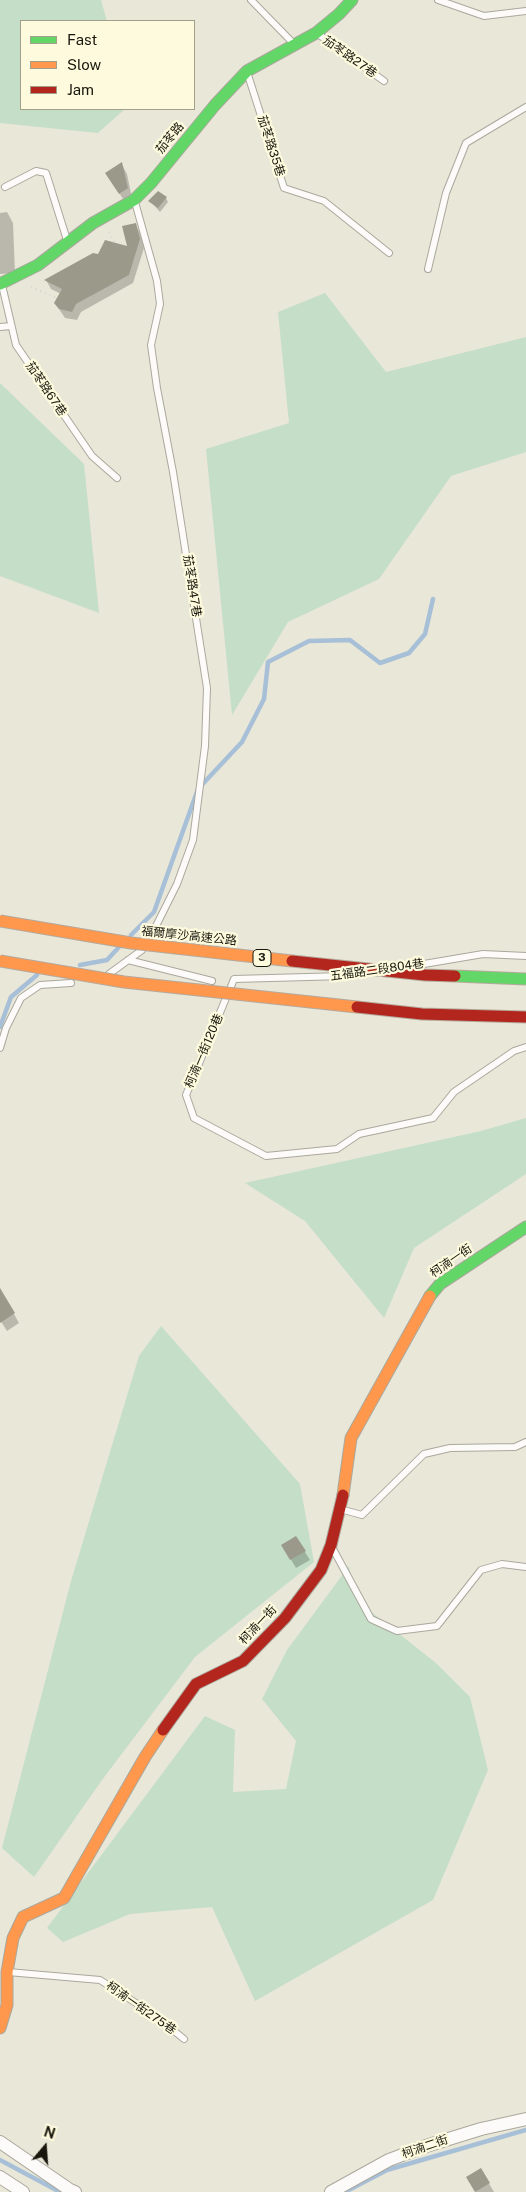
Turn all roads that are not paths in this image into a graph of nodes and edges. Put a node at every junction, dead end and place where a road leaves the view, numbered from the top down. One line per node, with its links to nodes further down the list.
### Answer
1 (251, 0): 6 (lane)
2 (352, 0): 5 (main road, 茄苳路)
3 (438, 0): 4 (lane)
4 (526, 11)
5 (316, 33): 6 (main road, 茄苳路); 8 (lane, 茄苳路27巷)
6 (294, 44): 7 (main road, 茄苳路)
7 (247, 71): 11 (main road, 茄苳路); 13 (lane, 茄苳路35巷)
8 (384, 81)
9 (526, 107): 14 (lane)
10 (6, 187): 12 (lane)
11 (134, 200): 12 (main road, 茄苳路); 21 (lane, 茄苳路47巷)
12 (67, 241): 15 (main road, 茄苳路)
13 (389, 253)
14 (428, 269)
15 (1, 284): 16 (lane, 茄苳路67巷)
16 (11, 326): 17 (lane); 18 (lane, 茄苳路67巷)
17 (0, 328)
18 (117, 478)
19 (0, 921): 23 (main road, 福爾摩沙高速公路 / 3, bridge)
20 (526, 956): 24 (lane, 五福路二段804巷)
21 (128, 960): 24 (lane); 27 (lane, 茄苳路47巷)
22 (0, 961): 25 (main road, bridge)
23 (526, 979)
24 (231, 986): 26 (lane, 柯湳一街120巷)
25 (526, 1017)
26 (526, 1047)
27 (0, 1048)
28 (526, 1227): 30 (main road, 柯湳一街)
29 (526, 1442): 30 (lane)
30 (340, 1509): 31 (main road, 柯湳一街)
31 (331, 1545): 32 (lane); 33 (main road, 柯湳一街)
32 (526, 1567)
33 (6, 1972): 34 (main road, 柯湳一街); 35 (lane, 柯湳一街275巷)
34 (0, 2028)
35 (184, 2039)
36 (526, 2120): 41 (street, 柯湳二街)
37 (0, 2142): 40 (street)
38 (0, 2177): 39 (street)
39 (23, 2192)
40 (76, 2192)
41 (332, 2192)

